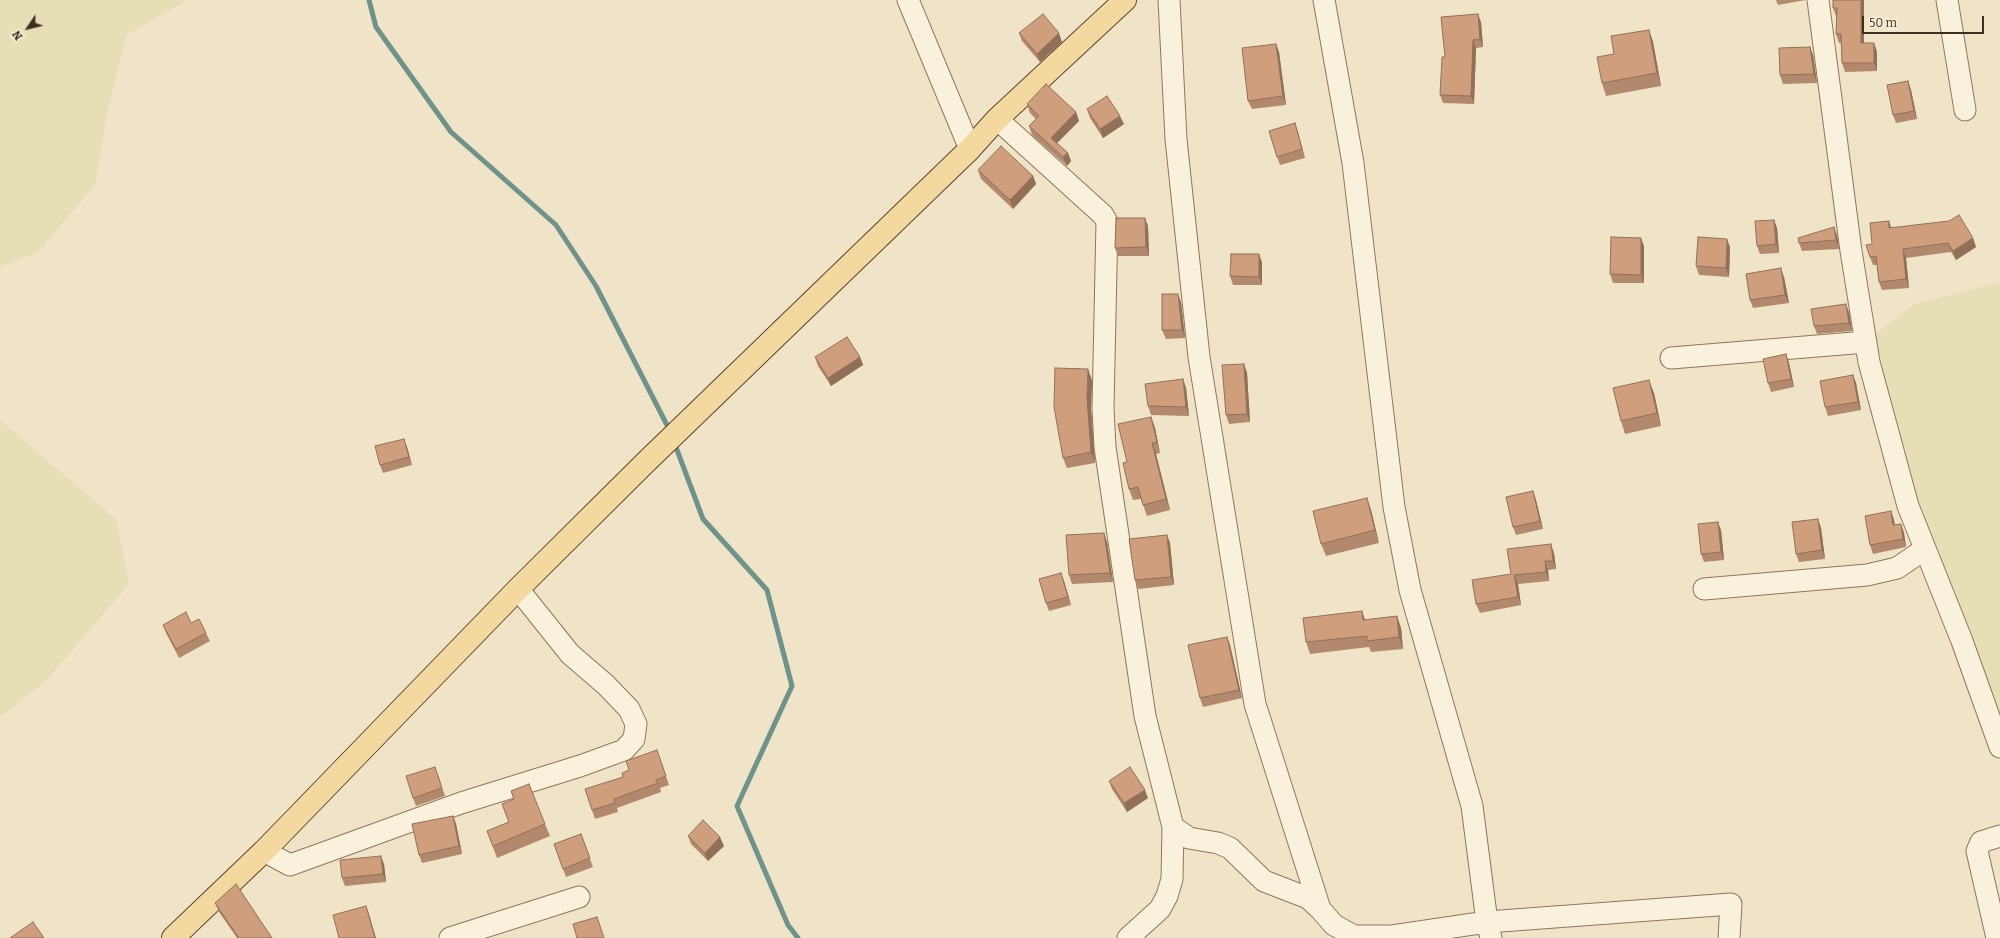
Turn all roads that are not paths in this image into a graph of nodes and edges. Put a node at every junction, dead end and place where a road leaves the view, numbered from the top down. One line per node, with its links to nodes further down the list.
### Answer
1 (908, 0): 9 (street)
2 (1125, 0): 8 (main road)
3 (1169, 0): 20 (street)
4 (1324, 0): 21 (street)
5 (1818, 0): 10 (street)
6 (1947, 0): 7 (street)
7 (1965, 110)
8 (997, 118): 9 (main road); 16 (street)
9 (970, 150): 13 (main road)
10 (1866, 342): 11 (street); 12 (street)
11 (1671, 358)
12 (1926, 549): 14 (street); 15 (street)
13 (518, 589): 18 (main road); 18 (street)
14 (1704, 589)
15 (2000, 747)
16 (1173, 827): 20 (street); 24 (street)
17 (2000, 836): 26 (street)
18 (264, 851): 22 (main road)
19 (579, 897): 23 (street)
20 (1320, 909): 21 (street)
21 (1489, 930): 25 (street)
22 (173, 938)
23 (450, 938)
24 (1128, 938)
25 (1729, 938)
26 (1997, 938)

